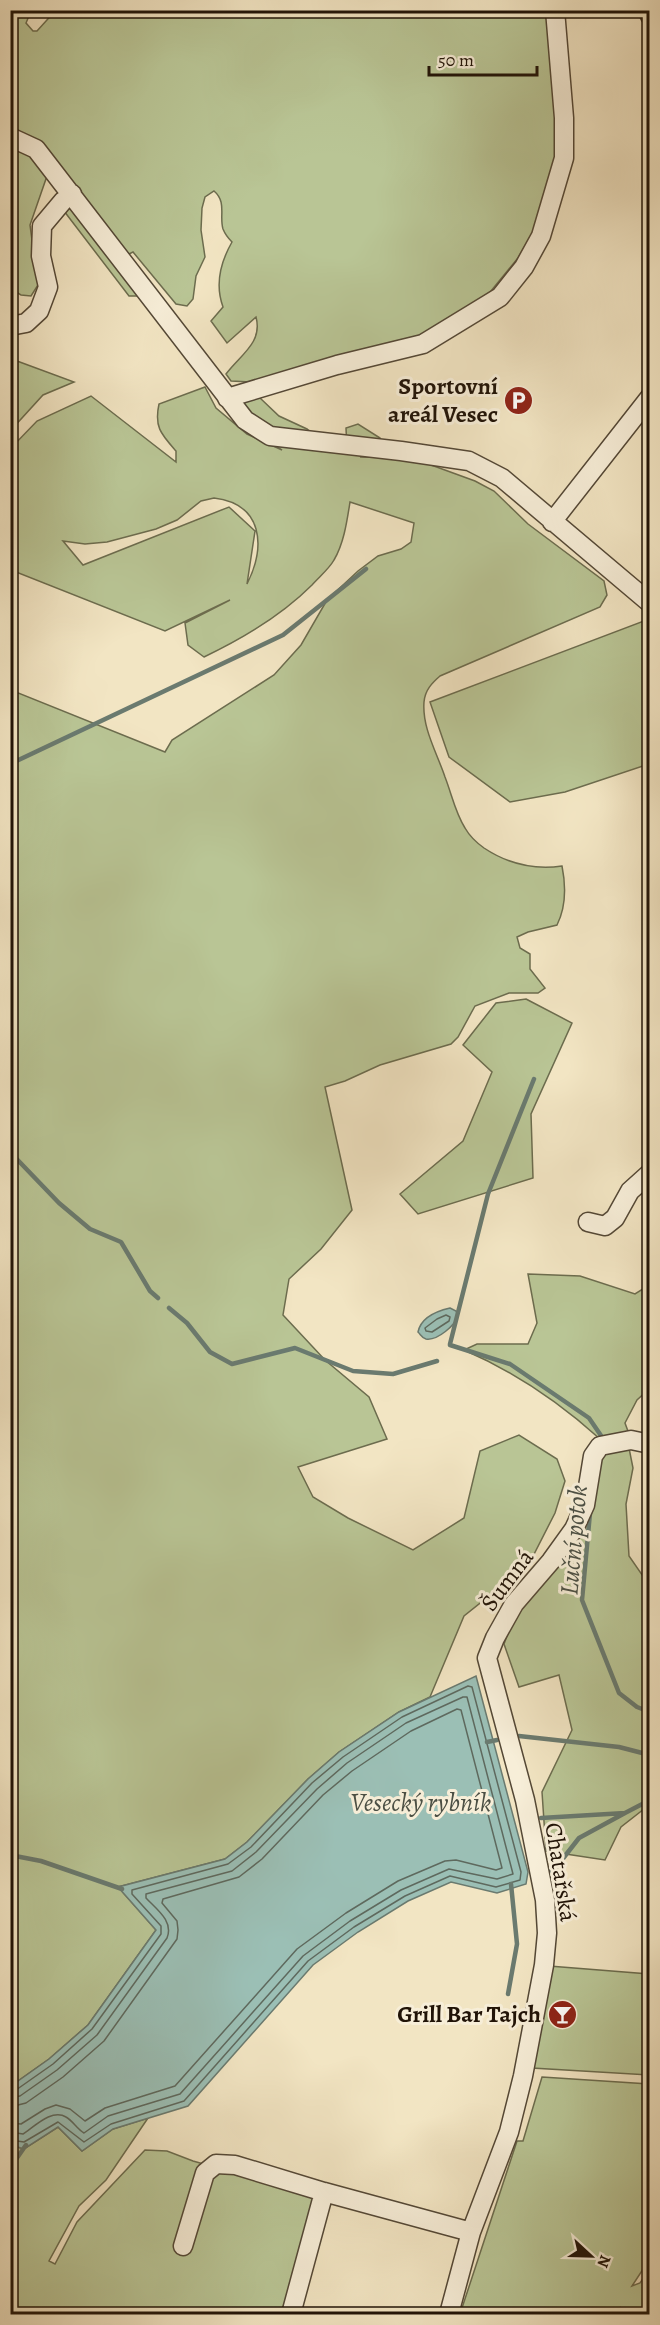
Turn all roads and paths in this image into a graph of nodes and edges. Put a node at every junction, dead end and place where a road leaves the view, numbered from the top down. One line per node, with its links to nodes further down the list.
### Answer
1 (555, 10): 8 (street)
2 (648, 10): 3 (street)
3 (650, 16)
4 (10, 137): 5 (street)
5 (72, 194): 6 (street); 8 (street)
6 (10, 326)
7 (650, 397): 9 (street)
8 (227, 398): 9 (street)
9 (552, 522): 10 (street)
10 (650, 603)
11 (650, 1173): 12 (street)
12 (588, 1222)
13 (650, 1444): 14 (street, Šumná)
14 (487, 1658): 16 (street, Chatařská)
15 (324, 2192): 16 (street); 17 (street); 18 (street)
16 (471, 2232): 19 (street, Chatařská)
17 (183, 2246)
18 (291, 2314)
19 (449, 2314)

